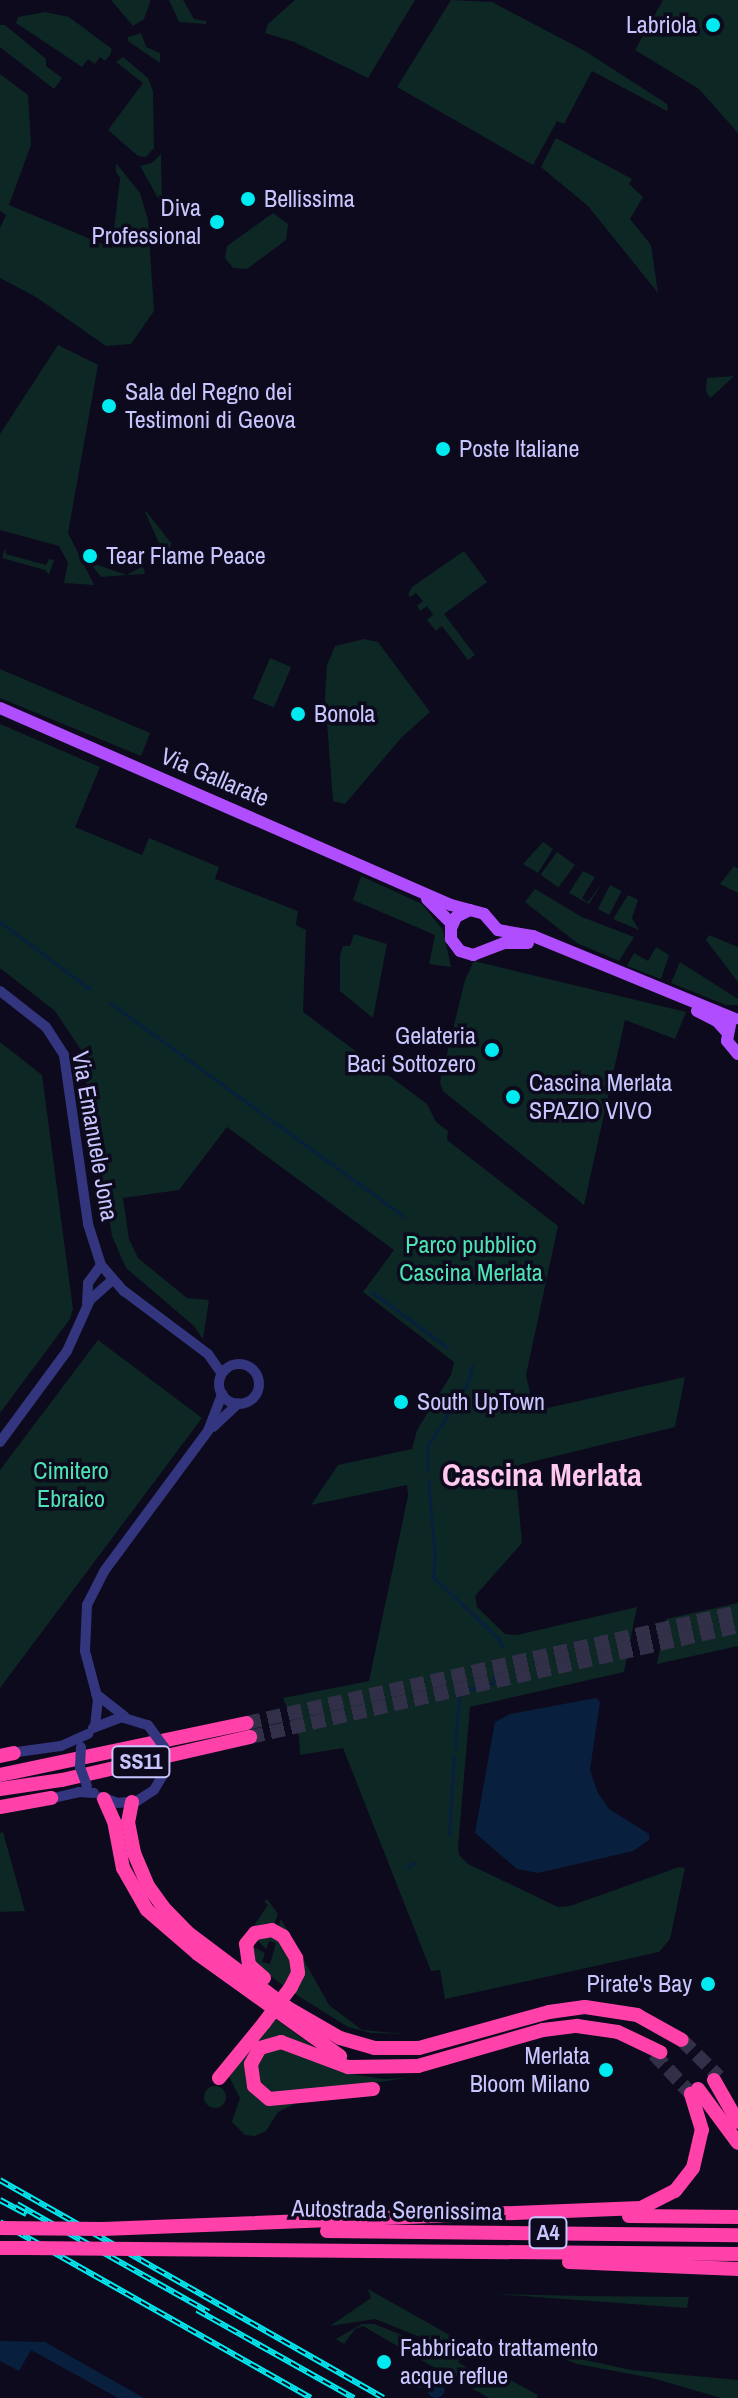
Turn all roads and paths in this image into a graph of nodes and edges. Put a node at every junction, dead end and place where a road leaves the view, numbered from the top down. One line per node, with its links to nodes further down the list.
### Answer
1 (0, 708): 2 (main road, Via Gallarate)
2 (413, 887): 3 (main road, Via Gallarate); 4 (main road, Via Gallarate)
3 (470, 910): 4 (main road); 5 (main road, Via Gallarate)
4 (452, 924): 6 (main road, Via Gallarate)
5 (494, 925): 6 (main road); 8 (main road, Via Gallarate)
6 (488, 949): 9 (main road, Via Gallarate)
7 (0, 991): 11 (street, Via Emanuele Jona)
8 (736, 1019): 9 (main road)
9 (727, 1032): 10 (main road)
10 (738, 1054)
11 (101, 1265): 12 (street, Via Emanuele Jona); 13 (street)
12 (112, 1280): 13 (street); 14 (street, Via Emanuele Jona)
13 (87, 1306): 20 (street)
14 (208, 1354): 15 (street); 16 (street)
15 (233, 1365): 16 (street); 18 (street)
16 (222, 1374): 17 (street)
17 (222, 1394): 18 (street); 19 (street)
18 (239, 1403): 19 (street)
19 (208, 1431): 21 (street)
20 (0, 1442)
21 (96, 1694): 22 (street); 23 (street)
22 (125, 1717): 23 (street); 31 (street, bridge)
23 (91, 1731): 25 (street); 29 (street, bridge)
24 (112, 1750): 26 (highway); 27 (highway, SS11); 28 (highway, SS11)
25 (5, 1754)
26 (0, 1768)
27 (0, 1775)
28 (0, 1792)
29 (95, 1793): 30 (street); 31 (street); 36 (highway)
30 (51, 1798): 32 (highway)
31 (132, 1802): 33 (highway)
32 (0, 1809)
33 (332, 2035): 34 (highway); 37 (highway, bridge)
34 (682, 2040)
35 (657, 2053): 36 (highway)
36 (395, 2067): 38 (highway)
37 (219, 2078)
38 (373, 2089)
39 (738, 2110): 40 (highway)
40 (738, 2122)
41 (738, 2143): 42 (highway)
42 (445, 2215): 43 (highway, A4); 44 (highway, A4)
43 (738, 2217)
44 (256, 2227): 45 (highway, A4, bridge); 46 (highway, Autostrada Serenissima / A4)
45 (0, 2228)
46 (738, 2235)
47 (0, 2248): 48 (highway, Autostrada Serenissima / A4, bridge)
48 (293, 2250): 49 (highway, Autostrada Serenissima / A4); 50 (highway, A4)
49 (738, 2254)
50 (738, 2269)

